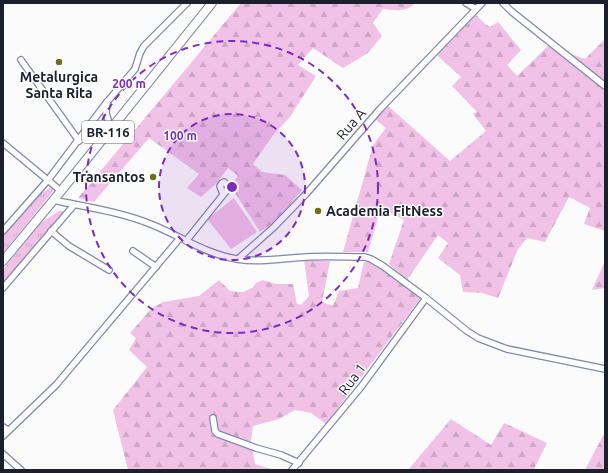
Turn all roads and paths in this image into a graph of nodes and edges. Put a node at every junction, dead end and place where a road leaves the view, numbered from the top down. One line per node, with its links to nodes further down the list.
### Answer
1 (187, 3): 9 (street)
2 (212, 3): 10 (highway, BR-116)
3 (466, 3): 6 (street)
4 (482, 3): 6 (street, Rua A)
5 (503, 3): 8 (street)
6 (476, 9): 22 (street, Rua A)
7 (21, 60): 11 (street)
8 (605, 86)
9 (107, 102): 10 (street); 11 (street)
10 (110, 130): 14 (highway, BR-116)
11 (78, 141): 13 (street)
12 (3, 143): 13 (street)
13 (48, 180): 14 (street); 18 (street)
14 (61, 191): 16 (highway, BR-116)
15 (223, 194): 20 (street)
16 (53, 200): 17 (street); 23 (highway, BR-116)
17 (74, 205): 19 (street); 20 (street)
18 (3, 231)
19 (51, 231): 25 (street); 26 (street)
20 (183, 240): 22 (street); 24 (street)
21 (133, 251): 24 (street)
22 (238, 259): 27 (street)
23 (3, 260)
24 (156, 267): 30 (street)
25 (108, 270)
26 (3, 288)
27 (426, 298): 28 (street); 33 (street, Rua 1)
28 (605, 369)
29 (214, 418): 33 (street)
30 (6, 429): 31 (street)
31 (3, 436)
32 (4, 456): 34 (street)
33 (299, 462): 35 (street, Rua 1)
34 (21, 470)
35 (292, 470)

